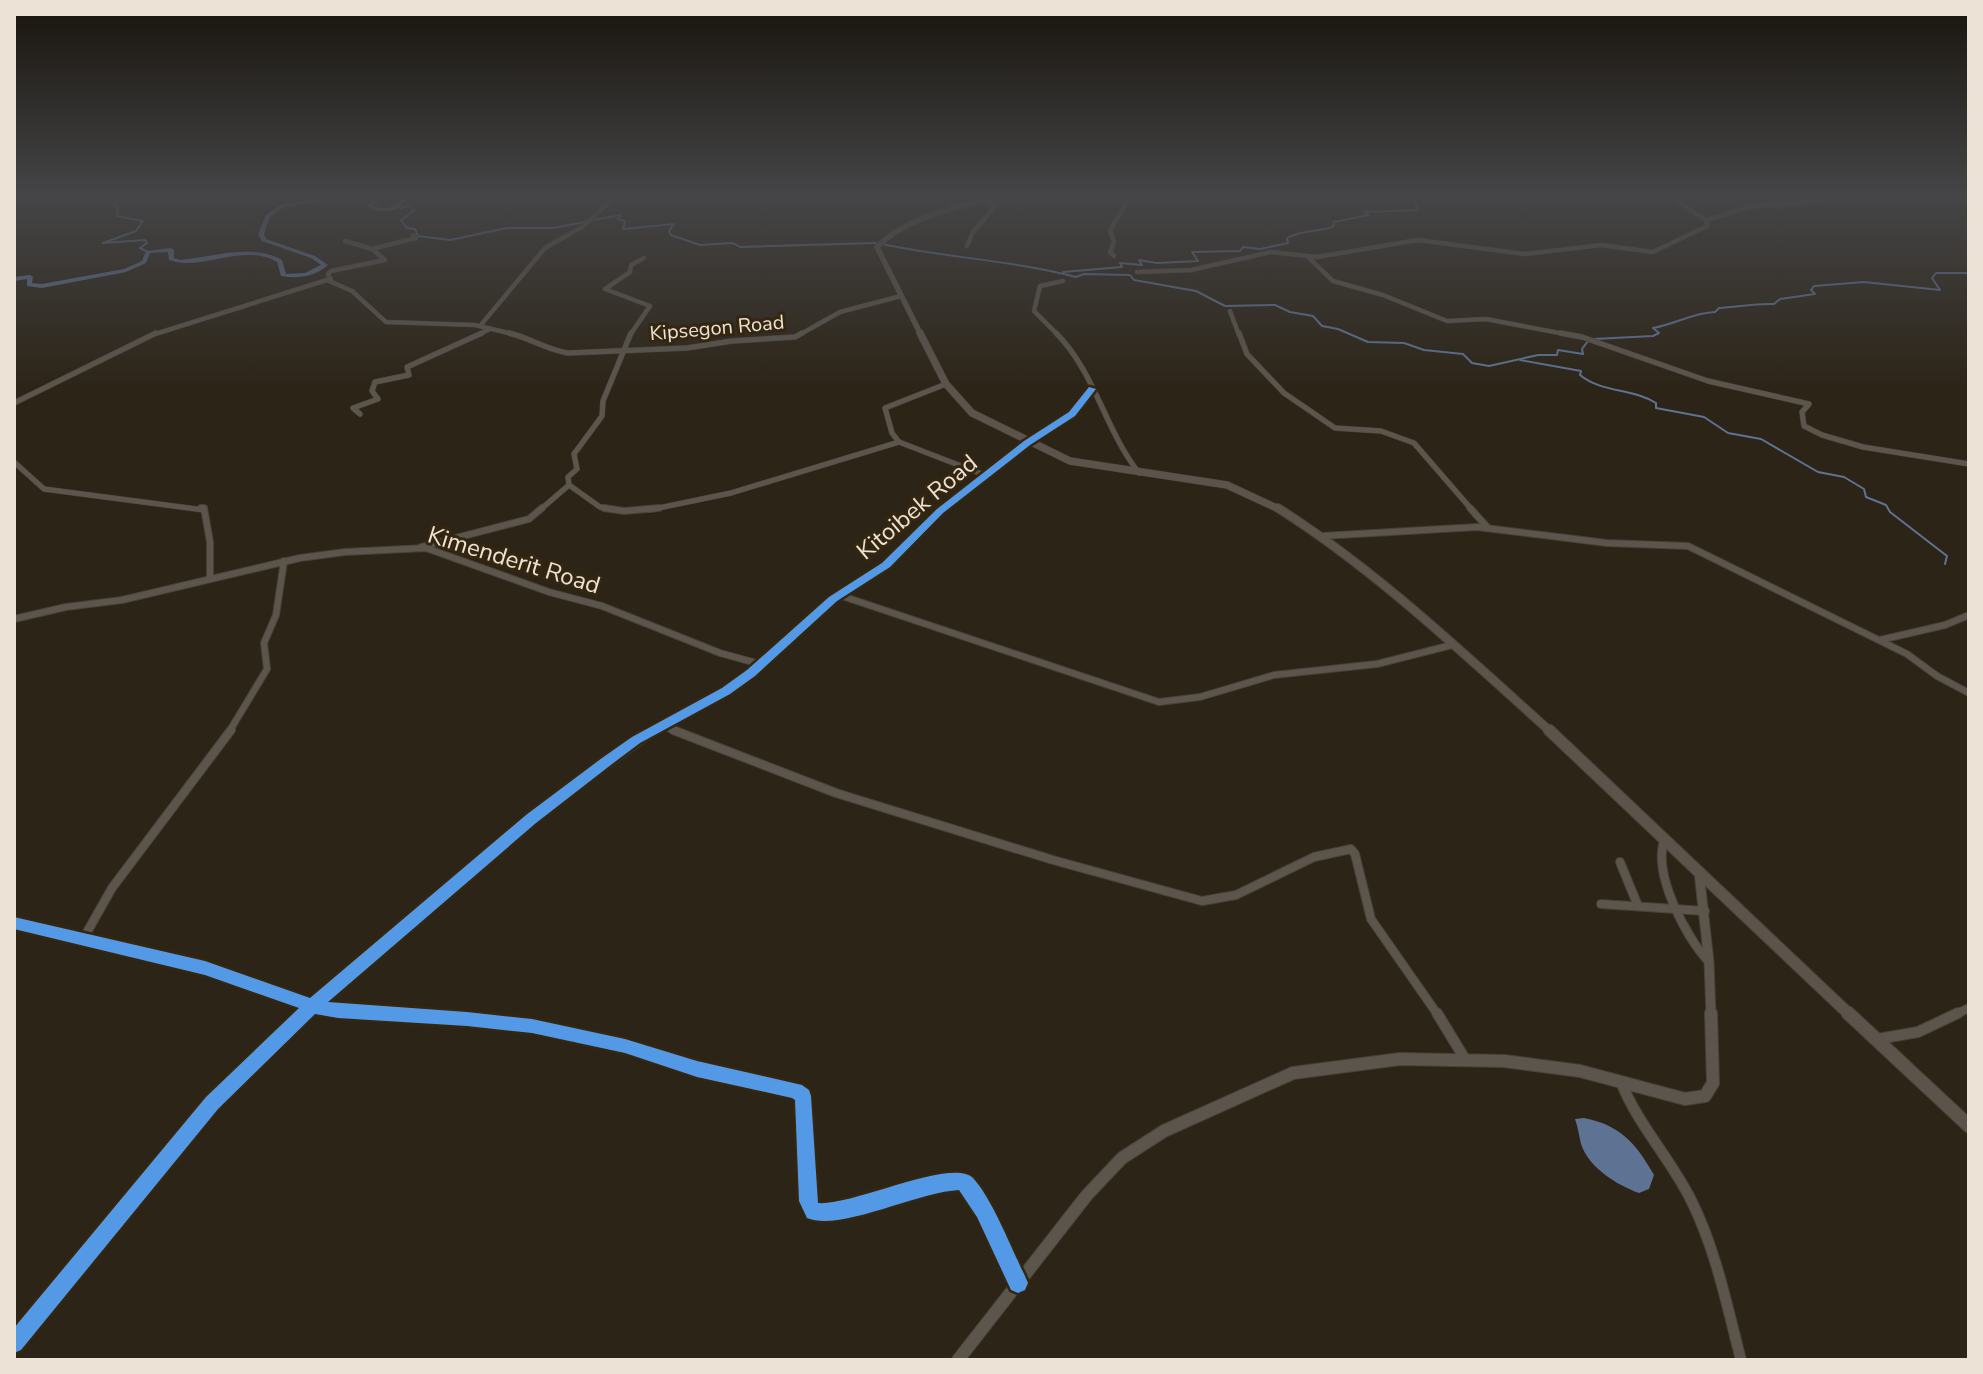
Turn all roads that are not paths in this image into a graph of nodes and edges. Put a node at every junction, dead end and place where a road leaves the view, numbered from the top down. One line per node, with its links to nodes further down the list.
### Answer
1 (384, 260): 8 (street)
2 (535, 260): 12 (street)
3 (640, 260): 14 (street)
4 (882, 260): 10 (main road)
5 (1235, 260): 7 (street)
6 (1310, 260): 22 (street)
7 (1137, 272)
8 (331, 280): 12 (street); 17 (street)
9 (1063, 281): 16 (street)
10 (901, 296): 14 (street, Kipsegon Road); 15 (main road)
11 (1230, 311): 26 (street)
12 (480, 326): 13 (street, Kipsegon Road)
13 (488, 330): 14 (street, Kipsegon Road); 18 (street)
14 (624, 351): 25 (street)
15 (946, 384): 19 (street); 20 (main road)
16 (1092, 389): 20 (street); 23 (street)
17 (14, 403)
18 (360, 414)
19 (899, 442): 24 (street); 25 (street)
20 (1027, 443): 23 (main road); 24 (street, Kitoibek Road)
21 (14, 462): 30 (street)
22 (1969, 464)
23 (1139, 473): 27 (main road)
24 (987, 476): 31 (street, Kitoibek Road)
25 (569, 485): 28 (street)
26 (1488, 528): 27 (street); 34 (street)
27 (1322, 536): 35 (main road)
28 (420, 547): 29 (street, Kimenderit Road); 36 (street, Kimenderit Road)
29 (284, 561): 30 (street, Kimenderit Road); 47 (street)
30 (210, 578): 33 (street, Kimenderit Road)
31 (839, 595): 35 (street); 36 (street, Kitoibek Road)
32 (1969, 615): 34 (street)
33 (14, 619)
34 (1880, 640): 37 (street)
35 (1452, 645): 39 (main road)
36 (760, 664): 38 (street, Kitoibek Road)
37 (1969, 693)
38 (663, 726): 49 (street, Kitoibek Road); 52 (street)
39 (1664, 841): 41 (main road); 44 (street)
40 (1620, 862): 43 (street)
41 (1699, 872): 45 (street); 51 (main road)
42 (1601, 904): 43 (street)
43 (1638, 906): 44 (street)
44 (1679, 909): 45 (street); 48 (street)
45 (1705, 911): 48 (street)
46 (14, 923): 47 (street)
47 (82, 941): 49 (street)
48 (1709, 962): 53 (street)
49 (312, 1006): 55 (street); 56 (street, Kitoibek Road)
50 (1969, 1008): 51 (street)
51 (1878, 1039): 54 (main road)
52 (1465, 1059): 53 (street); 55 (street)
53 (1621, 1081): 58 (street)
54 (1969, 1126)
55 (1018, 1283): 57 (street)
56 (15, 1340)
57 (958, 1360)
58 (1741, 1360)

